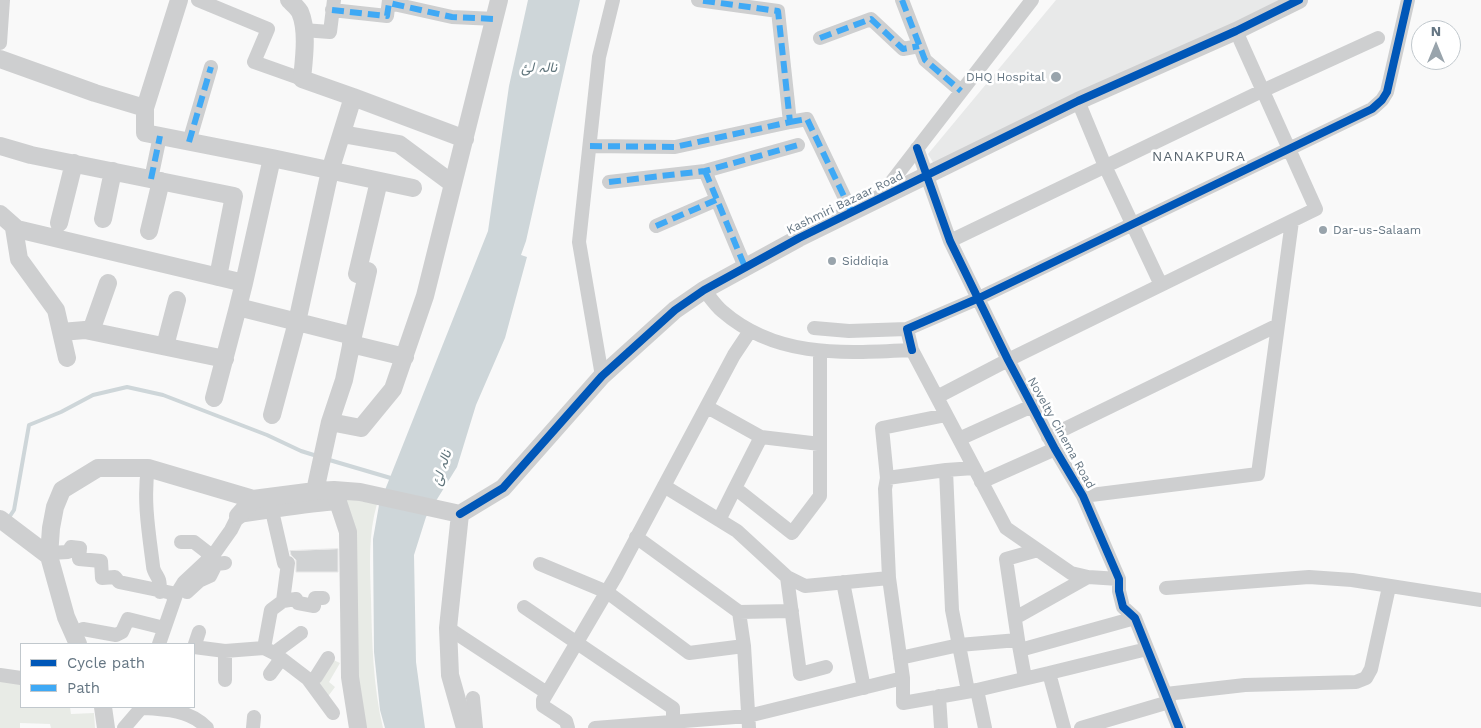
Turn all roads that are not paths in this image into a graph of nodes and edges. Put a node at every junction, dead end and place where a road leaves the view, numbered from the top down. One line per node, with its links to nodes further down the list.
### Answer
1 (3, 0): 20 (street)
2 (179, 0): 29 (street)
3 (198, 0): 24 (street)
4 (289, 0): 16 (street)
5 (499, 0): 15 (street)
6 (613, 0): 37 (street)
7 (698, 0): 13 (street)
8 (902, 0): 21 (street)
9 (1032, 0): 25 (street)
10 (1299, 0): 17 (street, Kashmiri Bazaar Road)
11 (1408, 0): 39 (street)
12 (389, 2): 14 (street); 15 (street)
13 (763, 4): 30 (street)
14 (333, 5): 16 (street)
15 (495, 19): 33 (street)
16 (303, 30): 24 (street)
17 (1236, 31): 26 (street); 28 (street, Kashmiri Bazaar Road)
18 (820, 38): 21 (street)
19 (1378, 38): 26 (street)
20 (0, 43)
21 (920, 46): 25 (street)
22 (0, 59): 29 (street)
23 (210, 67): 34 (street)
24 (302, 79): 27 (street)
25 (961, 91): 38 (street)
26 (1262, 91): 39 (street); 42 (street)
27 (353, 96): 31 (street); 33 (street)
28 (1078, 101): 42 (street); 46 (street, Kashmiri Bazaar Road)
29 (145, 108): 32 (street)
30 (790, 122): 37 (street); 54 (street)
31 (342, 134): 44 (street); 50 (street)
32 (160, 136): 34 (street); 47 (street)
33 (465, 139): 50 (street)
34 (189, 142): 40 (street)
35 (798, 144): 45 (street)
36 (0, 146): 41 (street)
37 (590, 146): 88 (street)
38 (918, 148): 46 (street, Novelty Cinema Road); 53 (street)
39 (1289, 149): 57 (street); 59 (street)
40 (272, 158): 44 (street); 67 (street)
41 (74, 163): 43 (street); 58 (street)
42 (1105, 166): 59 (street); 63 (street)
43 (113, 171): 47 (street); 56 (street)
44 (330, 171): 48 (street); 73 (street)
45 (705, 171): 49 (street); 52 (street)
46 (928, 175): 53 (street, Kashmiri Bazaar Road); 63 (street, Novelty Cinema Road)
47 (156, 180): 62 (street); 65 (street)
48 (379, 181): 51 (street); 80 (street)
49 (609, 182)
50 (453, 184): 84 (street)
51 (414, 188)
52 (716, 200): 60 (street); 64 (street)
53 (877, 201): 54 (street, Kashmiri Bazaar Road)
54 (852, 213): 64 (street, Kashmiri Bazaar Road)
55 (0, 214): 61 (street)
56 (103, 219)
57 (1292, 221): 68 (street); 74 (street)
58 (59, 223)
59 (1133, 225): 68 (street); 70 (street)
60 (656, 226)
61 (14, 228): 65 (street); 79 (street)
62 (149, 230)
63 (950, 241): 70 (street, Novelty Cinema Road)
64 (746, 268): 69 (street, Kashmiri Bazaar Road)
65 (218, 277): 67 (street)
66 (108, 283): 77 (street)
67 (244, 283): 72 (street)
68 (1161, 285): 87 (street)
69 (704, 290): 78 (street); 88 (street, Kashmiri Bazaar Road)
70 (979, 298): 76 (street); 87 (street, Novelty Cinema Road)
71 (176, 300): 81 (street)
72 (238, 307): 73 (street); 86 (street)
73 (297, 322): 80 (street); 93 (street)
74 (1278, 325): 98 (street); 108 (street)
75 (814, 328): 76 (street)
76 (907, 329): 82 (street)
77 (91, 331): 79 (street); 81 (street)
78 (750, 331): 83 (street); 92 (street)
79 (61, 332): 85 (street)
80 (352, 340): 84 (street); 95 (street)
81 (165, 346): 86 (street)
82 (912, 350): 83 (street); 89 (street)
83 (820, 351): 99 (street)
84 (404, 357): 95 (street)
85 (66, 358)
86 (224, 359): 90 (street)
87 (1008, 360): 89 (street); 91 (street, Novelty Cinema Road)
88 (602, 376): 112 (street, Kashmiri Bazaar Road)
89 (937, 397): 94 (street)
90 (214, 398)
91 (1032, 406): 97 (street); 98 (street, Novelty Cinema Road)
92 (707, 407): 96 (street); 105 (street)
93 (272, 415)
94 (946, 416): 97 (street); 103 (street)
95 (330, 427): 107 (street)
96 (761, 436): 99 (street); 106 (street)
97 (959, 439): 101 (street)
98 (1052, 443): 104 (street); 108 (street, Novelty Cinema Road)
99 (820, 444): 106 (street)
100 (148, 468): 110 (street); 119 (street); 130 (street)
101 (974, 468): 102 (street); 104 (street)
102 (946, 470): 103 (street); 150 (street)
103 (887, 478): 125 (street)
104 (982, 482): 118 (street)
105 (664, 486): 115 (street); 116 (street)
106 (735, 488): 115 (street)
107 (315, 491): 109 (street); 110 (street)
108 (1083, 496): 126 (street, Novelty Cinema Road)
109 (336, 497): 111 (street); 112 (street); 183 (street)
110 (253, 499): 113 (street)
111 (272, 511): 113 (street); 136 (street)
112 (460, 514): 143 (street)
113 (238, 516): 120 (street)
114 (0, 519): 119 (street)
115 (719, 520): 123 (street)
116 (636, 538): 131 (street); 139 (street)
117 (181, 542): 120 (street)
118 (1038, 550): 124 (street); 140 (street)
119 (50, 555): 130 (street); 146 (street)
120 (212, 556): 133 (street)
121 (225, 562): 133 (street)
122 (540, 564): 131 (street)
123 (787, 577): 127 (street); 138 (street)
124 (1088, 577): 126 (street); 140 (street)
125 (888, 578): 127 (street); 158 (street)
126 (1119, 580): 141 (street, Novelty Cinema Road)
127 (843, 582): 168 (street)
128 (1389, 587): 129 (street); 135 (street); 173 (street)
129 (1166, 588)
130 (160, 592): 133 (street)
131 (607, 592): 147 (street); 152 (street)
132 (268, 593): 136 (street)
133 (175, 597): 142 (street)
134 (322, 598): 136 (street)
135 (1481, 600)
136 (281, 601): 156 (street)
137 (524, 607): 147 (street)
138 (792, 611): 139 (street); 159 (street)
139 (739, 612): 152 (street)
140 (1015, 618): 151 (street)
141 (1135, 618): 151 (street); 154 (street, Novelty Cinema Road)
142 (164, 628): 146 (street); 148 (street)
143 (448, 628): 170 (street); 184 (street)
144 (199, 632): 149 (street)
145 (301, 633): 156 (street)
146 (75, 639)
147 (577, 642): 170 (street); 179 (street)
148 (159, 643)
149 (195, 644)
150 (959, 645): 151 (street); 158 (street); 169 (street)
151 (1019, 645): 165 (street)
152 (744, 646): 178 (street)
153 (195, 647): 155 (street)
154 (1147, 650): 160 (street); 173 (street, Novelty Cinema Road)
155 (225, 651): 156 (street); 166 (street)
156 (273, 653): 161 (street); 167 (street)
157 (328, 658): 167 (street)
158 (900, 658): 164 (street)
159 (826, 667)
160 (1049, 673): 165 (street); 190 (street)
161 (270, 674)
162 (0, 676): 163 (street)
163 (20, 678)
164 (902, 678): 168 (street); 171 (street)
165 (1025, 678): 169 (street)
166 (225, 680)
167 (311, 687): 177 (street)
168 (864, 688): 178 (street)
169 (972, 690): 171 (street); 189 (street)
170 (547, 693): 186 (street)
171 (939, 696): 188 (street)
172 (472, 698): 185 (street)
173 (1167, 698): 191 (street); 192 (street, Novelty Cinema Road)
174 (102, 708): 180 (street)
175 (141, 708): 181 (street)
176 (150, 708): 182 (street)
177 (333, 713)
178 (748, 722): 179 (street)
179 (673, 725): 187 (street)
180 (106, 728)
181 (124, 728)
182 (207, 728)
183 (358, 728)
184 (465, 728)
185 (476, 728)
186 (568, 728)
187 (595, 728)
188 (940, 728)
189 (985, 728)
190 (1064, 728)
191 (1081, 728)
192 (1179, 728)

